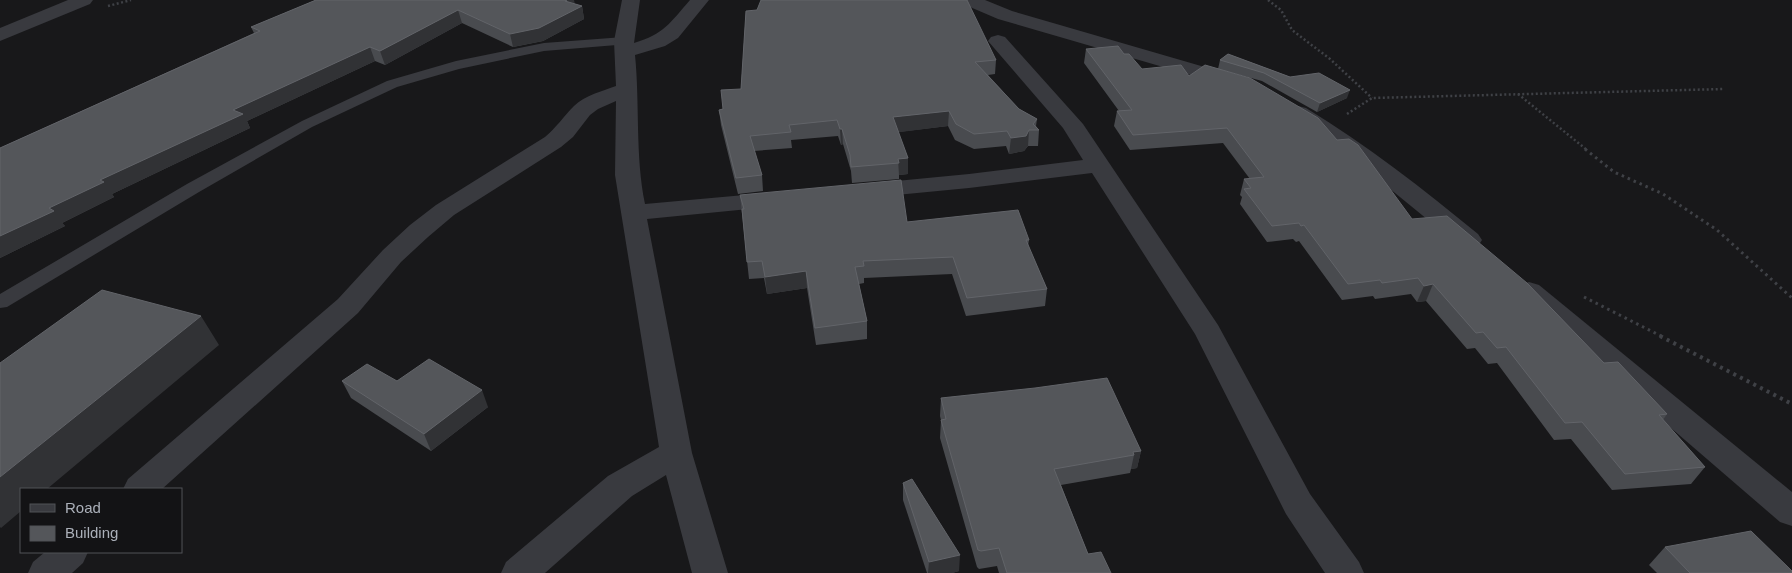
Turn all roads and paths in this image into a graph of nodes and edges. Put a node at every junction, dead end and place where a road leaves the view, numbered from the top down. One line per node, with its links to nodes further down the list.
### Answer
1 (84, 0): 6 (street)
2 (631, 0): 8 (street)
3 (700, 0): 8 (street)
4 (969, 0): 9 (street)
5 (1268, 0): 13 (path)
6 (0, 35)
7 (998, 41): 16 (street)
8 (625, 47): 11 (street); 24 (lane)
9 (1254, 87)
10 (1724, 88): 12 (path)
11 (626, 90): 19 (street); 27 (street)
12 (1518, 94): 13 (path); 23 (path)
13 (1372, 98): 15 (path)
14 (1278, 101): 15 (street)
15 (1325, 128): 20 (street)
16 (1097, 165): 17 (street); 33 (street)
17 (844, 193)
18 (797, 197): 19 (street)
19 (634, 213): 26 (street)
20 (1486, 254)
21 (1508, 273): 28 (street)
22 (1577, 294): 25 (path)
23 (1792, 298)
24 (0, 302)
25 (1792, 404)
26 (676, 453): 31 (street); 32 (street)
27 (141, 488)
28 (1792, 512)
29 (69, 553): 30 (street)
30 (46, 573)
31 (519, 573)
32 (710, 573)
33 (1346, 573)

